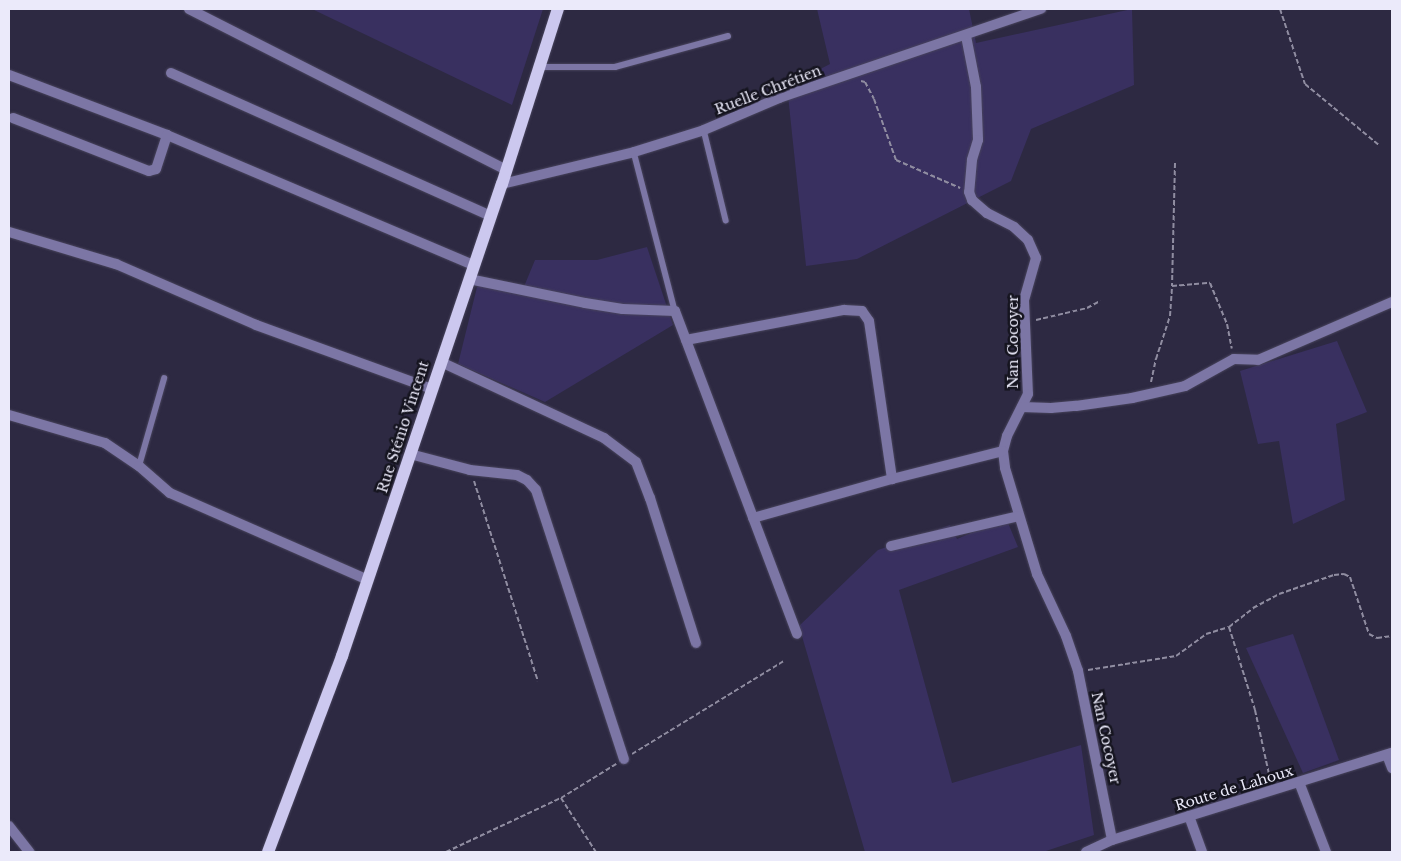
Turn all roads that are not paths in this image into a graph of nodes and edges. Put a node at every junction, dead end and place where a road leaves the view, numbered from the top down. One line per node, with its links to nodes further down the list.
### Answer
1 (189, 9): 13 (street)
2 (558, 9): 6 (main road, Rue Sténio Vincent)
3 (1041, 9): 5 (street, Ruelle Chrétien)
4 (728, 36): 6 (lane)
5 (966, 36): 10 (street, Ruelle Chrétien); 26 (street, Nan Cocoyer)
6 (539, 67): 13 (main road, Rue Sténio Vincent)
7 (171, 73): 15 (street)
8 (9, 75): 11 (street)
9 (13, 118): 11 (street)
10 (704, 130): 12 (street, Ruelle Chrétien); 16 (lane)
11 (167, 135): 18 (street)
12 (634, 152): 14 (street, Ruelle Chrétien); 21 (lane)
13 (506, 170): 14 (main road, Rue Sténio Vincent)
14 (502, 184): 15 (main road, Rue Sténio Vincent)
15 (491, 216): 18 (main road, Rue Sténio Vincent)
16 (726, 220)
17 (9, 232): 25 (street)
18 (474, 265): 19 (main road, Rue Sténio Vincent)
19 (469, 279): 21 (street); 23 (main road, Rue Sténio Vincent)
20 (1392, 302): 26 (street)
21 (675, 310): 22 (street)
22 (686, 340): 31 (street); 33 (street)
23 (441, 362): 25 (main road, Rue Sténio Vincent); 37 (street)
24 (164, 378): 30 (lane)
25 (432, 389): 29 (main road, Rue Sténio Vincent)
26 (1022, 407): 28 (street, Nan Cocoyer)
27 (9, 415): 30 (street)
28 (1003, 451): 31 (street); 32 (street, Nan Cocoyer)
29 (410, 454): 35 (main road, Rue Sténio Vincent); 39 (street)
30 (139, 466): 35 (street)
31 (892, 479): 33 (street)
32 (1019, 516): 34 (street); 44 (street, Nan Cocoyer)
33 (753, 518): 36 (street)
34 (891, 546)
35 (368, 580): 46 (main road, Rue Sténio Vincent)
36 (797, 634)
37 (696, 643)
38 (1390, 754): 40 (street); 41 (street, Route de Lahoux)
39 (624, 759)
40 (1392, 768)
41 (1299, 782): 42 (street, Route de Lahoux); 49 (street)
42 (1189, 816): 44 (street, Route de Lahoux); 48 (street)
43 (9, 826): 45 (street)
44 (1112, 840): 47 (street, Route de Lahoux)
45 (29, 852)
46 (268, 852)
47 (1086, 852)
48 (1202, 852)
49 (1326, 852)

